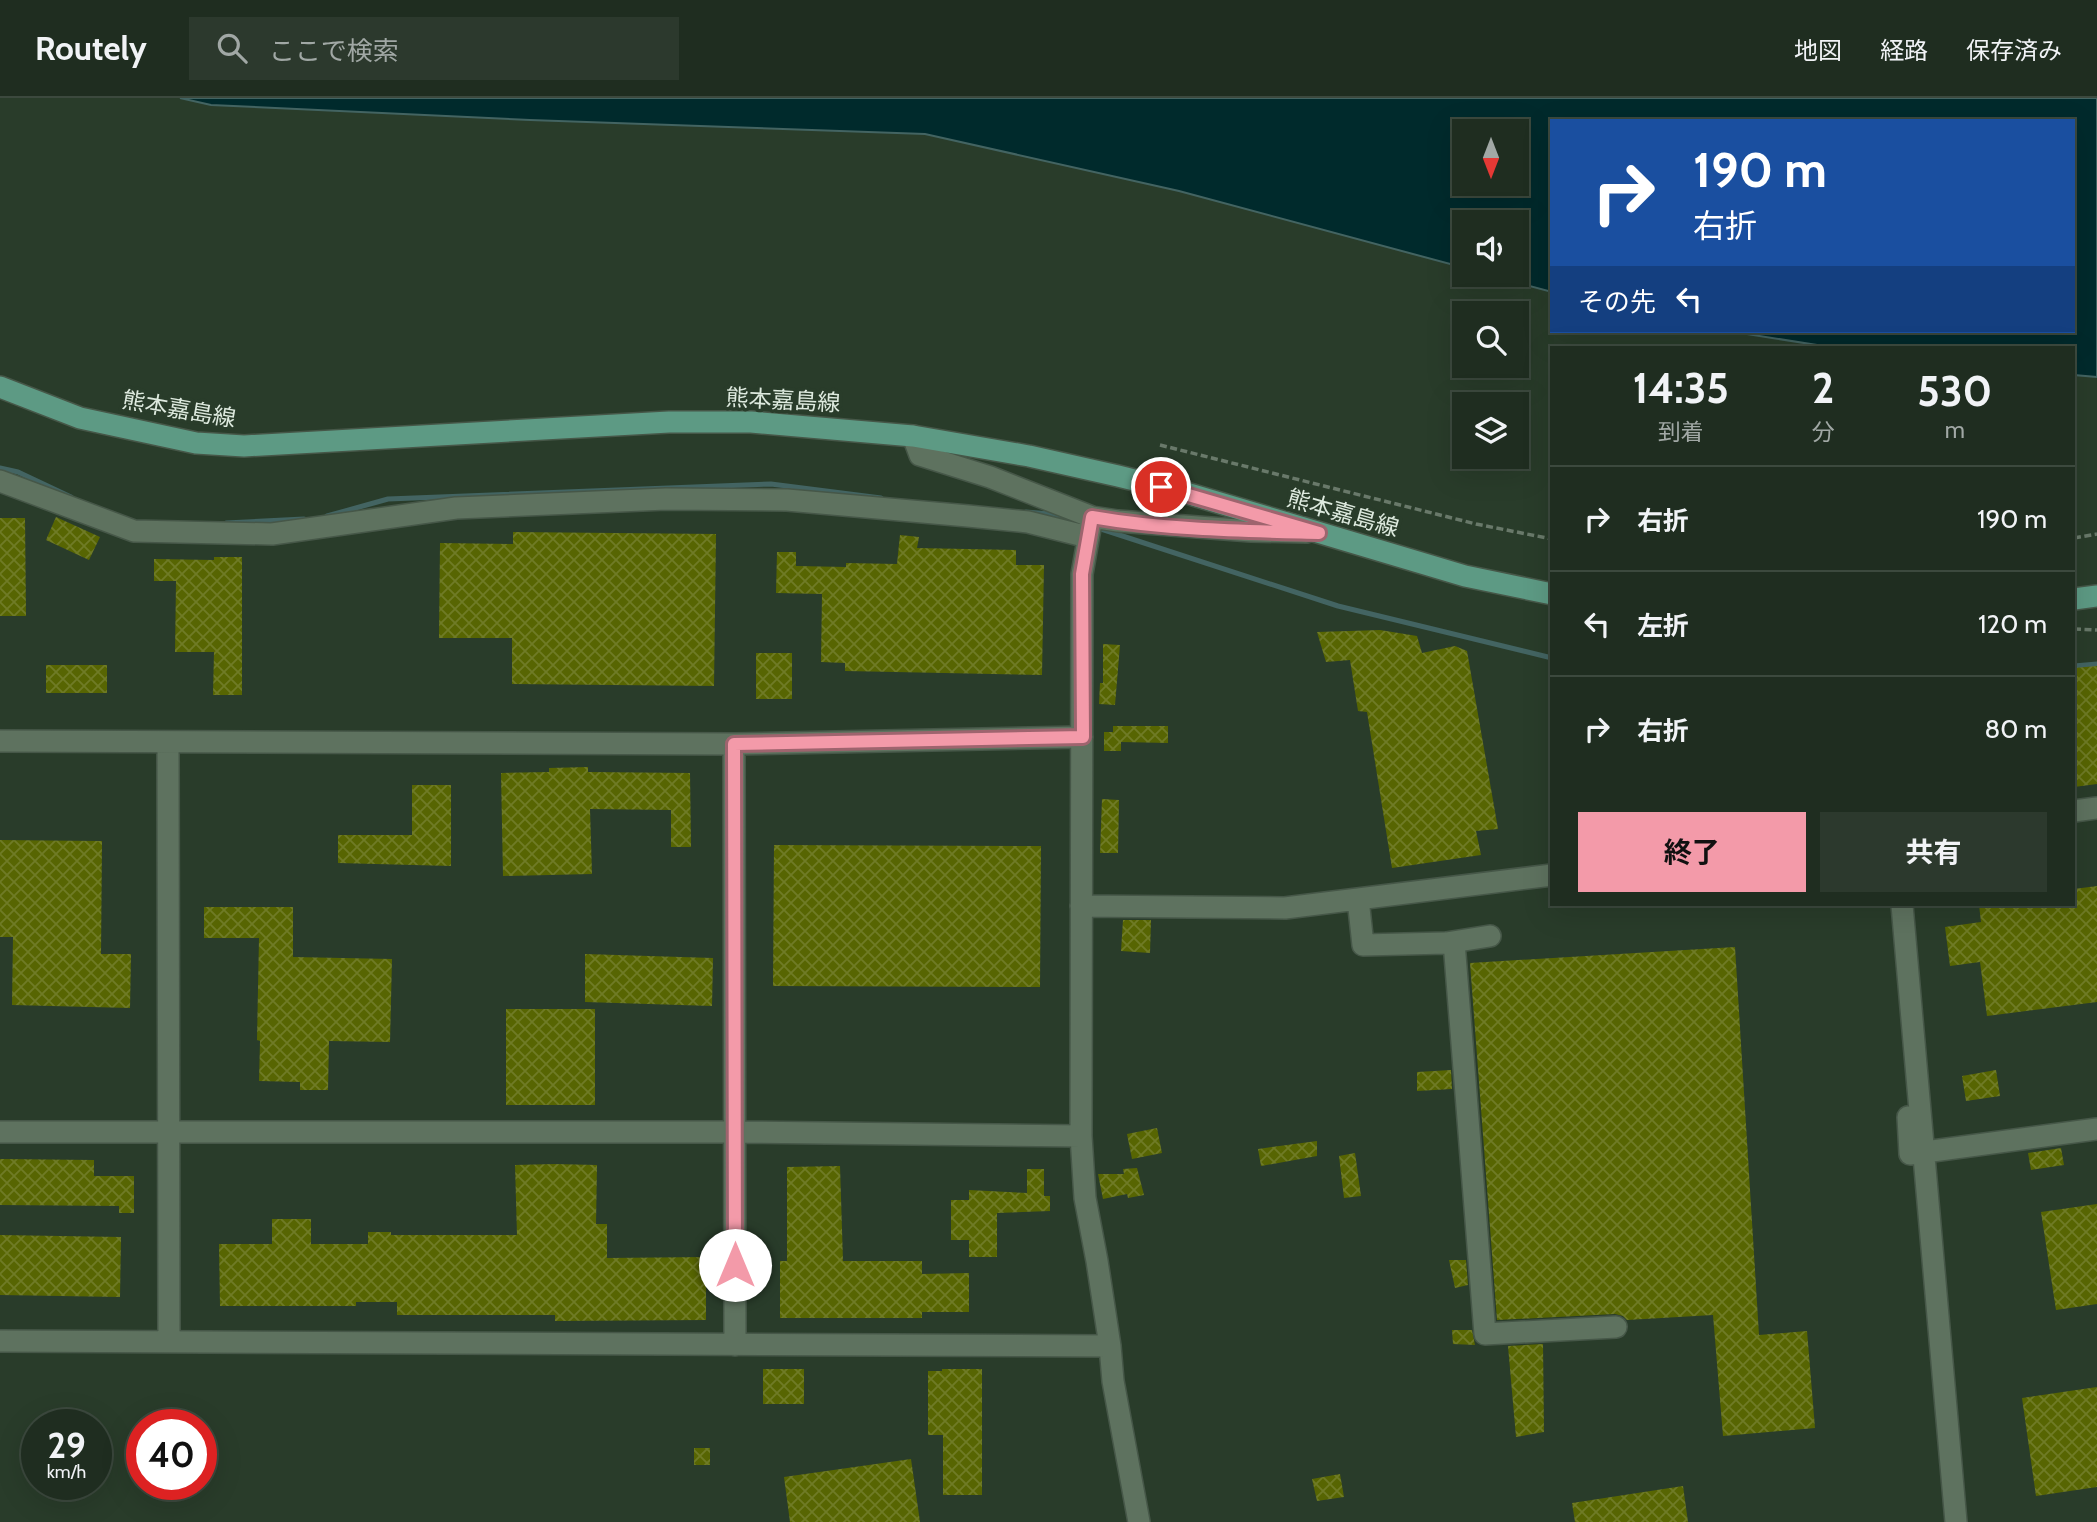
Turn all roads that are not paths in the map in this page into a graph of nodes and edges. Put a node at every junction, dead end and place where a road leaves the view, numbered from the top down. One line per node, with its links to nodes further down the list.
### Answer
1 (0, 387): 2 (main road, 熊本嘉島線)
2 (913, 436): 4 (street); 5 (main road, 熊本嘉島線)
3 (0, 481): 4 (street)
4 (1090, 527): 5 (street); 9 (street)
5 (1319, 533): 6 (main road, 熊本嘉島線)
6 (1550, 594)
7 (2097, 596): 8 (main road)
8 (2075, 598)
9 (1083, 737): 12 (street); 17 (street)
10 (0, 741): 11 (street)
11 (168, 742): 12 (street); 24 (street)
12 (734, 744): 23 (street)
13 (2097, 808): 14 (street)
14 (2075, 811)
15 (1550, 875): 16 (street)
16 (1358, 899): 17 (street); 20 (street)
17 (1081, 906): 25 (street)
18 (1900, 906): 26 (street)
19 (1490, 936): 20 (street)
20 (1454, 942): 27 (street)
21 (2097, 1129): 26 (street)
22 (0, 1132): 24 (street)
23 (736, 1132): 24 (street); 25 (street); 30 (street)
24 (169, 1134): 29 (street)
25 (1081, 1136): 31 (street)
26 (1925, 1152): 33 (street)
27 (1616, 1327)
28 (0, 1341): 29 (street)
29 (169, 1341): 30 (street)
30 (735, 1345): 31 (street)
31 (1110, 1346): 32 (street)
32 (1139, 1522)
33 (1956, 1522)

